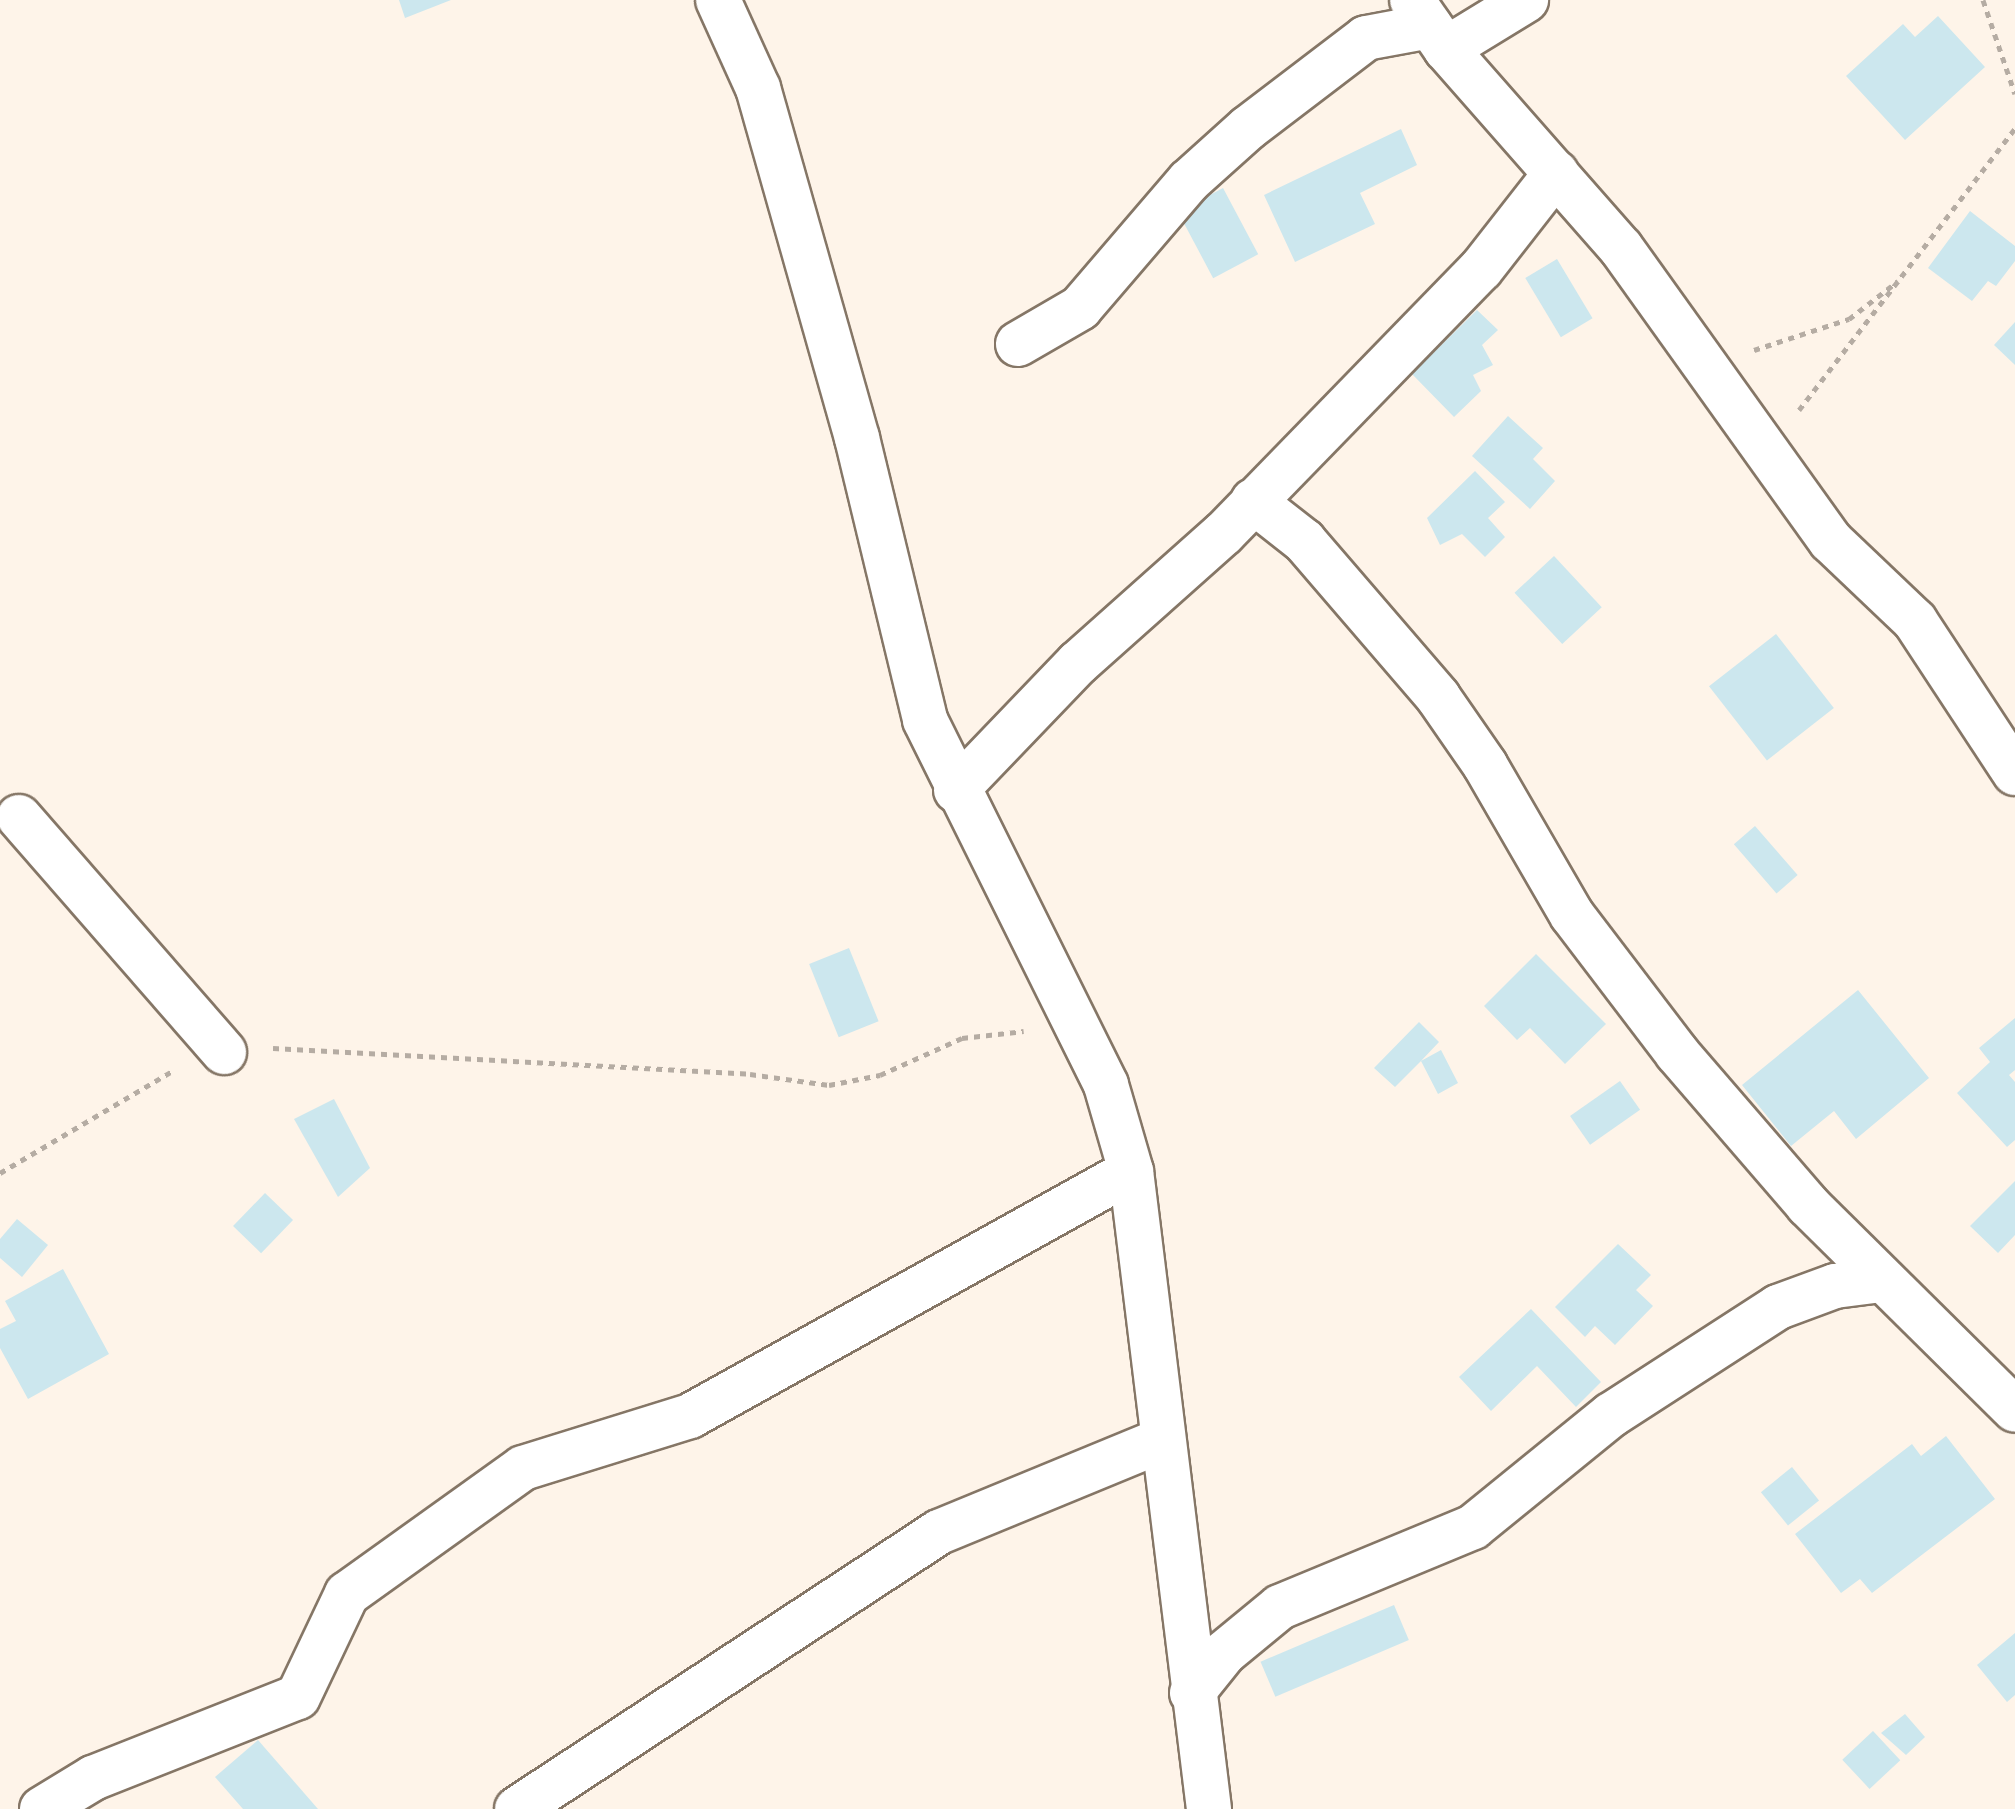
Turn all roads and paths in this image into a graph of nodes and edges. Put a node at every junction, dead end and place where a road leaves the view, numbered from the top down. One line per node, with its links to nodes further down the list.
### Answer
1 (718, 0): 14 (street)
2 (1526, 0): 4 (street)
3 (1983, 0): 5 (path)
4 (1429, 25): 7 (street); 9 (street)
5 (2015, 94)
6 (2015, 128): 8 (path)
7 (1556, 173): 10 (street); 12 (street)
8 (1907, 274): 10 (path); 11 (path)
9 (1018, 344)
10 (1702, 358): 11 (street)
11 (1771, 450): 13 (street)
12 (1253, 501): 14 (street); 20 (street)
13 (2015, 773)
14 (956, 790): 16 (street)
15 (19, 817): 17 (street)
16 (1081, 1032): 17 (path); 18 (street)
17 (224, 1052): 19 (path)
18 (1131, 1171): 22 (street); 24 (street)
19 (0, 1173)
20 (1882, 1280): 21 (street); 23 (street)
21 (2015, 1410)
22 (1160, 1441): 23 (street); 25 (street)
23 (1192, 1693): 26 (street)
24 (42, 1809)
25 (517, 1809)
26 (1209, 1809)

